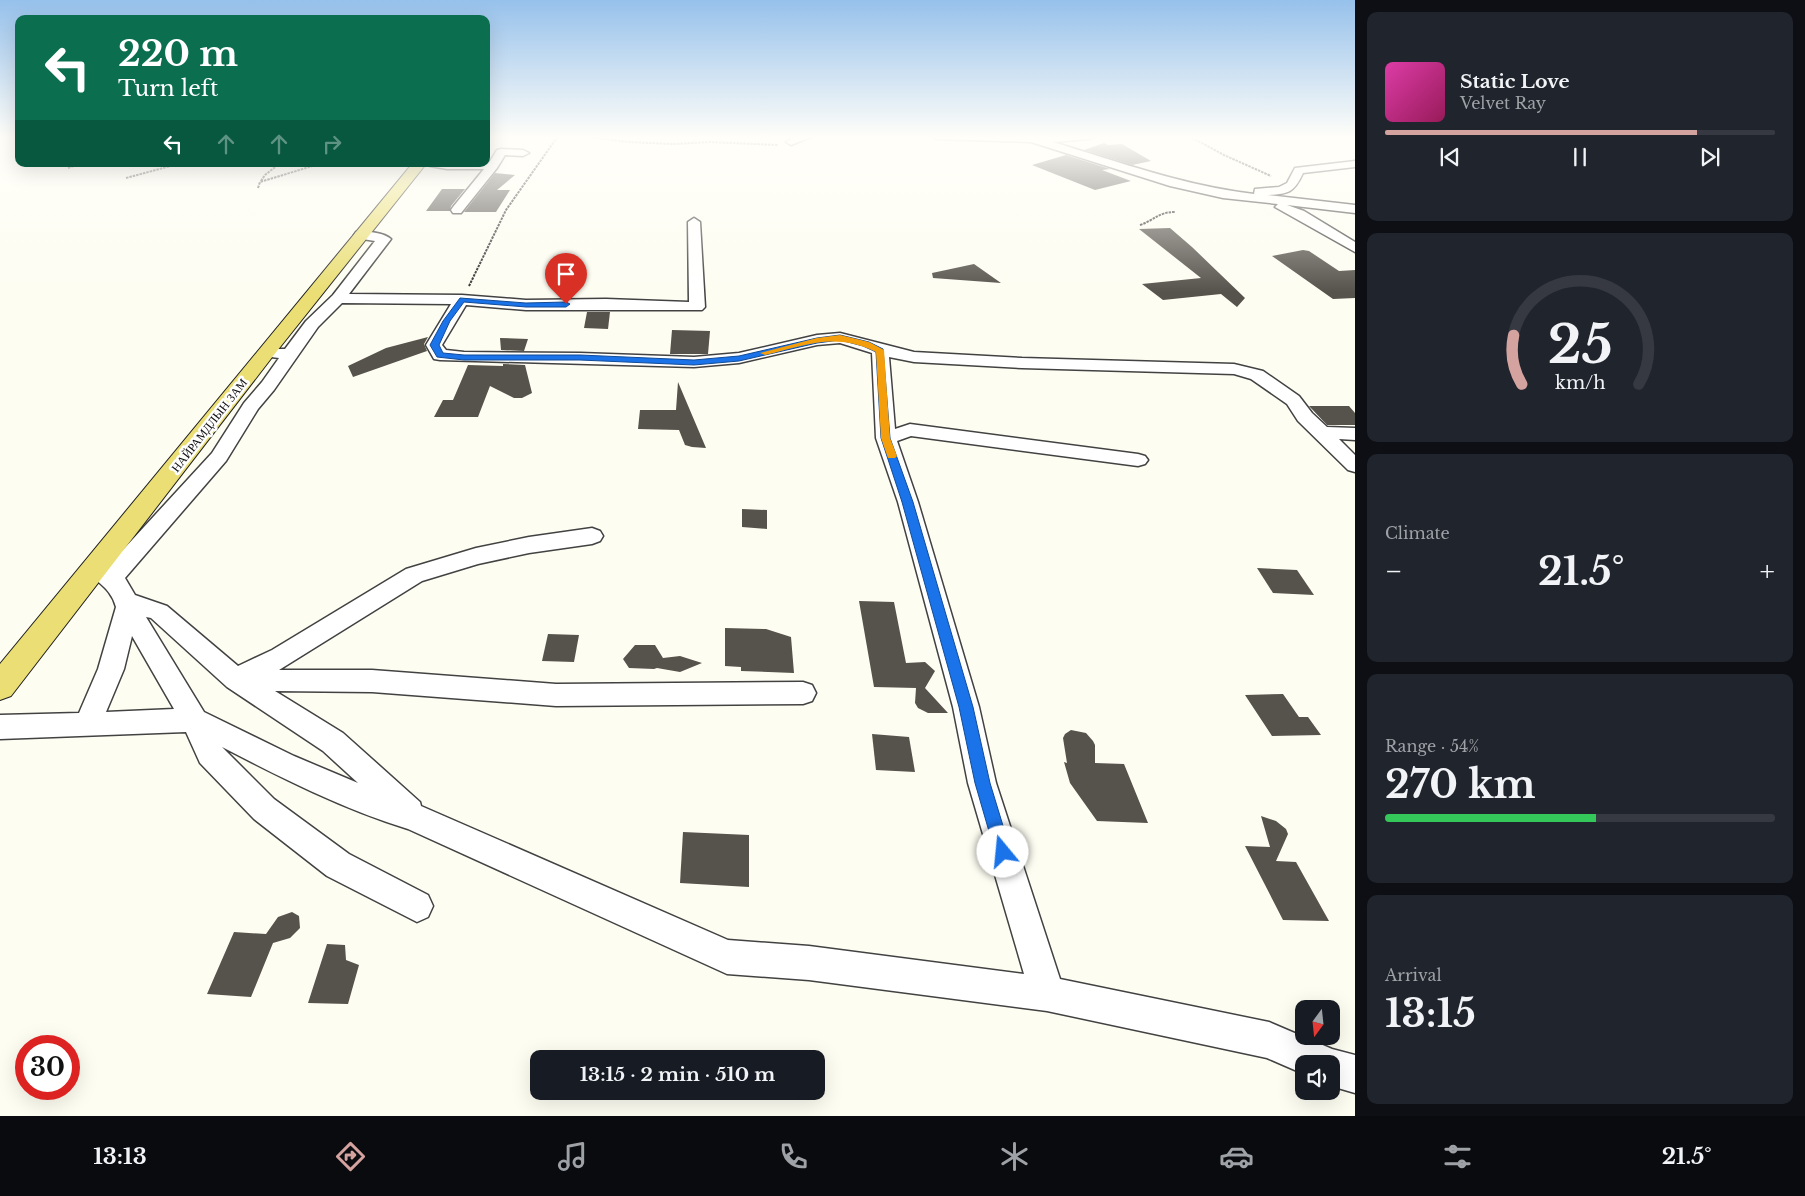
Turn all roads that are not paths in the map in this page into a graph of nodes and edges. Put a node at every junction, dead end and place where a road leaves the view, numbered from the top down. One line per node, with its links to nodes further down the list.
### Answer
1 (399, 188): 10 (main road, НАЙРАМДЛЫН ЗАМ)
2 (475, 188): 8 (street)
3 (1197, 188): 5 (street)
4 (1287, 188): 5 (street)
5 (1223, 194): 6 (street)
6 (1259, 199): 7 (street); 11 (street)
7 (1355, 209)
8 (457, 210)
9 (694, 222): 13 (street)
10 (361, 235): 12 (street); 15 (main road, НАЙРАМДЛЫН ЗАМ)
11 (1355, 248)
12 (338, 298): 13 (street); 16 (street)
13 (462, 300): 14 (street)
14 (880, 350): 17 (street); 19 (street)
15 (266, 352): 16 (street); 23 (main road, НАЙРАМДЛЫН ЗАМ)
16 (290, 354): 23 (street)
17 (1321, 433): 18 (street); 21 (street)
18 (1355, 434)
19 (886, 438): 20 (street); 32 (street)
20 (1138, 460)
21 (1355, 466)
22 (592, 536): 24 (street)
23 (116, 588): 24 (street); 25 (main road, НАЙРАМДЛЫН ЗАМ); 27 (street); 28 (street)
24 (236, 680): 26 (street); 30 (street)
25 (0, 687)
26 (804, 693)
27 (194, 720): 28 (street); 30 (street); 31 (street)
28 (86, 724): 29 (street)
29 (0, 727)
30 (413, 817): 32 (street)
31 (417, 906)
32 (1047, 994): 33 (street)
33 (1303, 1055)
34 (1340, 1070): 35 (street)
35 (1355, 1074)

